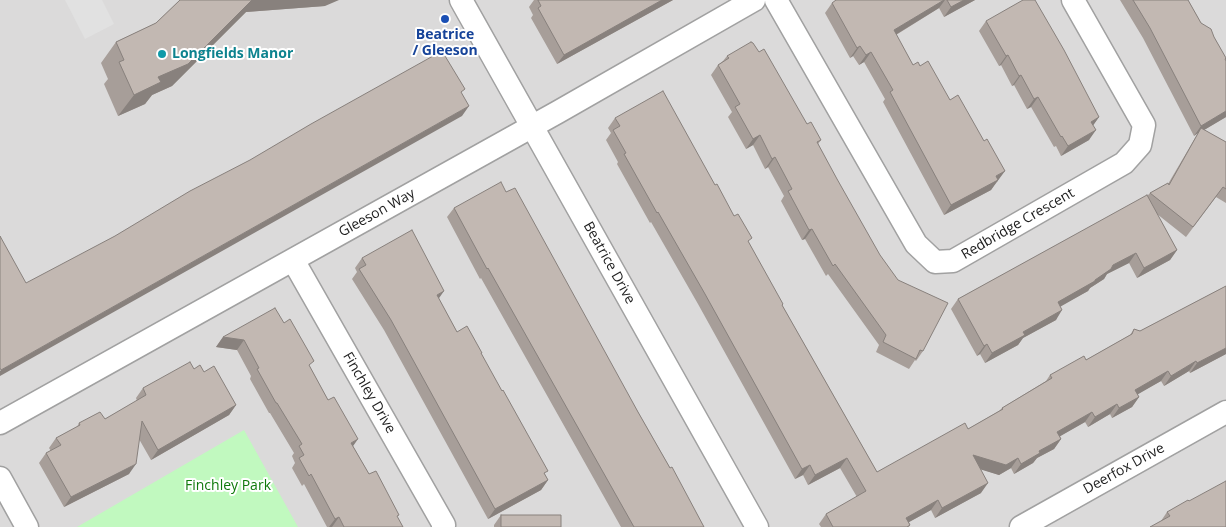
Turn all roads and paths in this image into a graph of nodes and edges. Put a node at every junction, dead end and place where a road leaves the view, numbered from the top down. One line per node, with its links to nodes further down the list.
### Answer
1 (461, 0): 5 (street, Beatrice Drive)
2 (754, 0): 5 (street, Gleeson Way)
3 (776, 0): 4 (street, Redbridge Crescent)
4 (1073, 0)
5 (532, 126): 6 (street, Gleeson Way); 12 (street, Beatrice Drive)
6 (294, 260): 8 (street, Gleeson Way); 11 (street, Finchley Drive)
7 (1226, 412): 13 (street, Deerfox Drive)
8 (0, 423)
9 (0, 478): 10 (street)
10 (27, 527)
11 (444, 527)
12 (757, 527)
13 (1021, 527)

